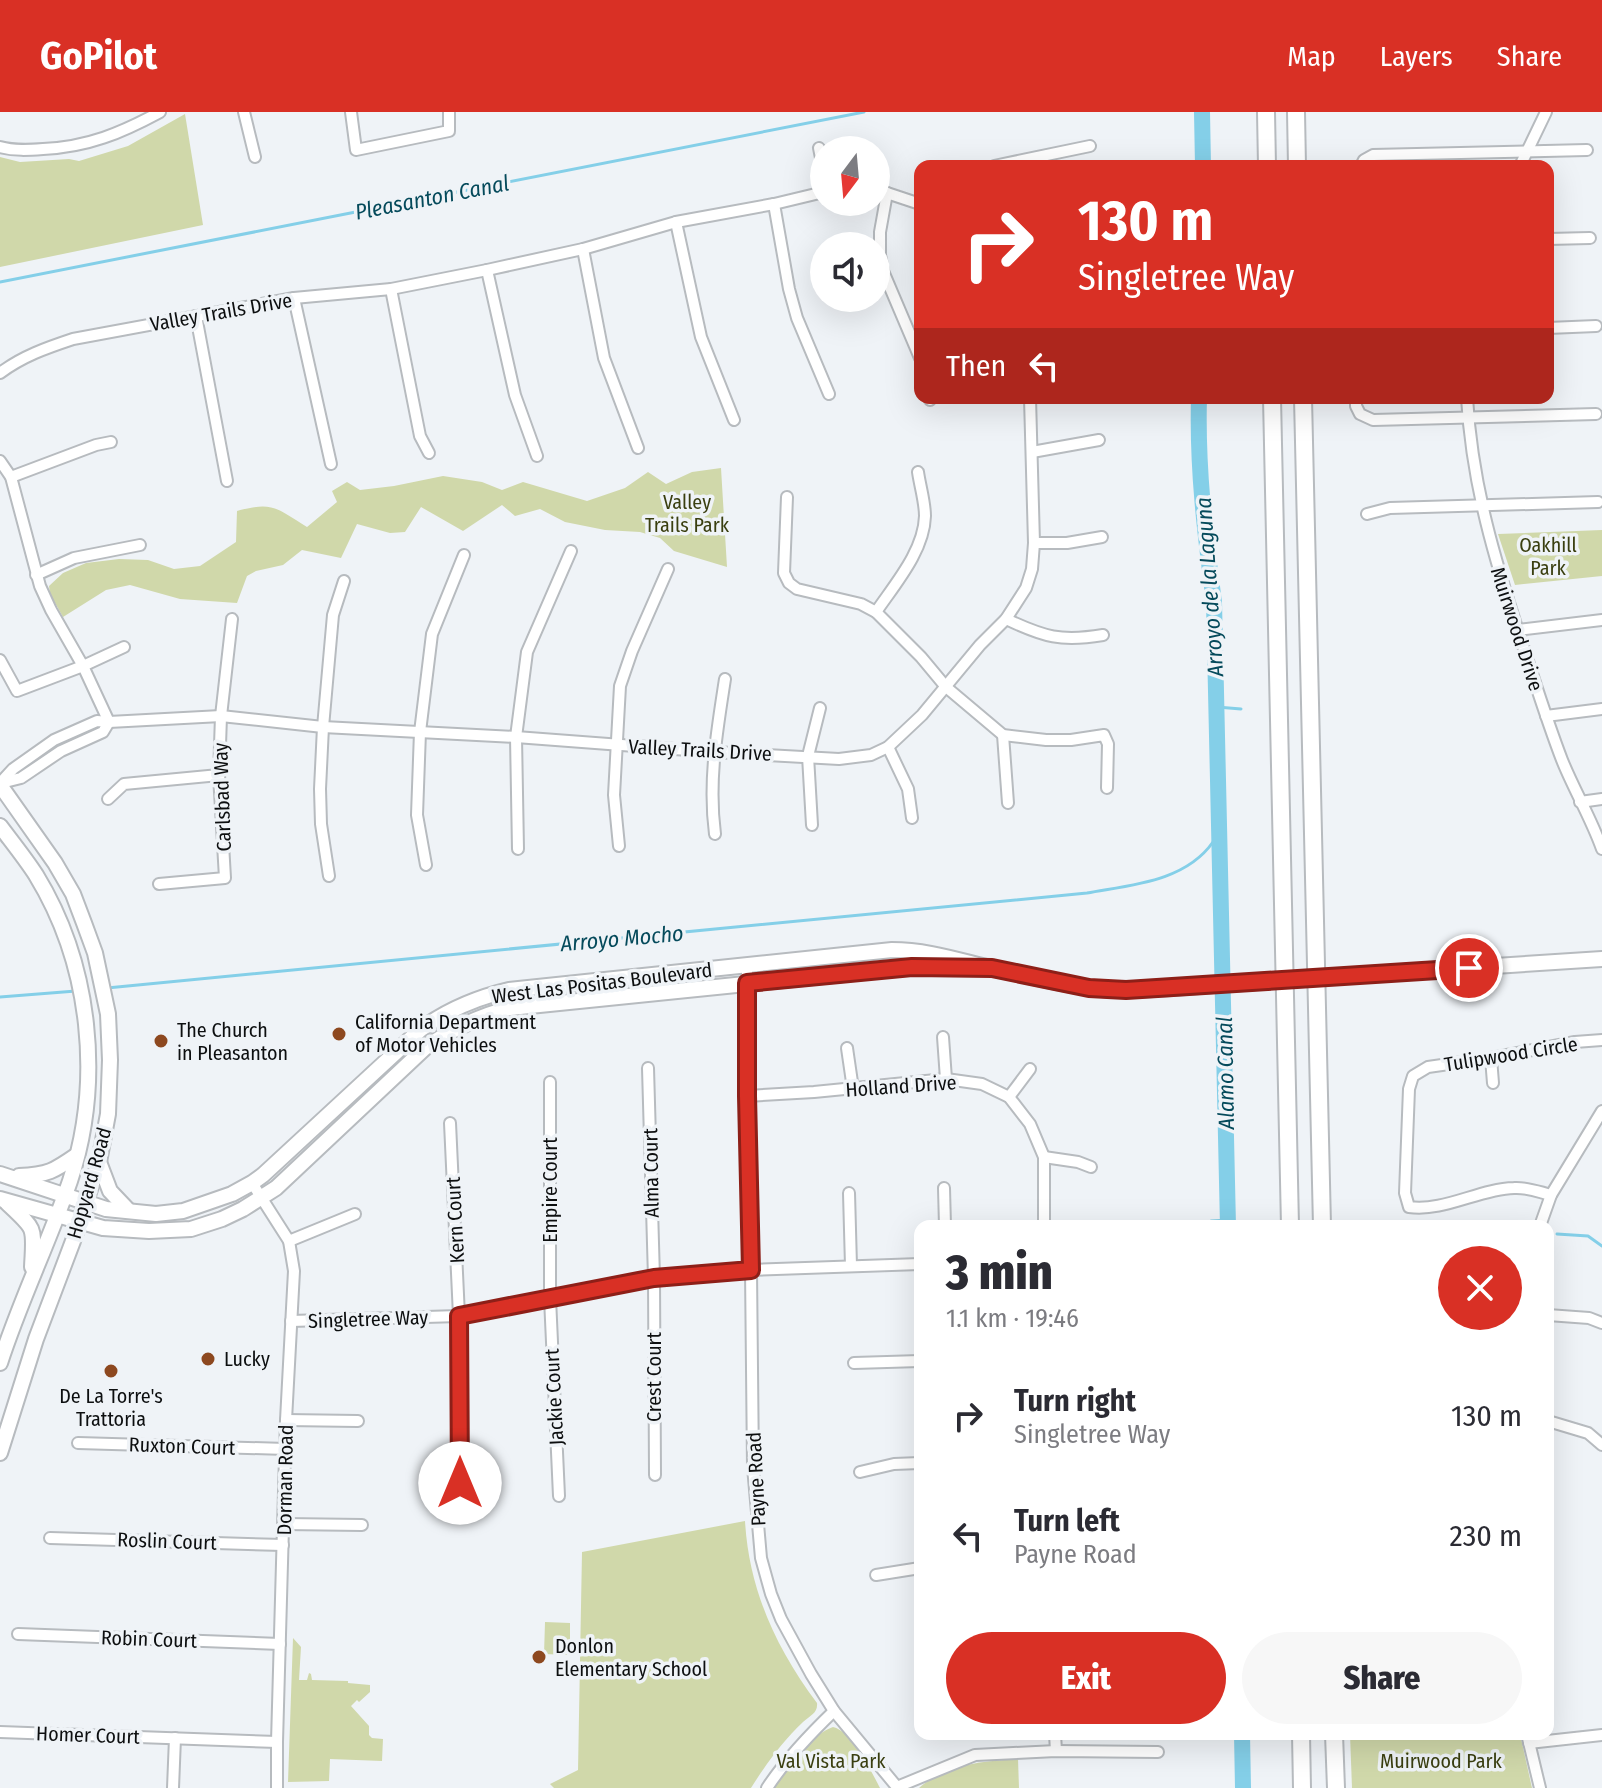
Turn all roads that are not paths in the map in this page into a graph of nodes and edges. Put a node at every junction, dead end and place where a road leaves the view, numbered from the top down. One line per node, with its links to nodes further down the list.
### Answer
1 (160, 112): 9 (street)
2 (244, 112): 12 (street)
3 (351, 112): 4 (street)
4 (449, 112)
5 (1266, 112): 14 (highway)
6 (1296, 112): 15 (highway)
7 (1546, 112): 11 (street)
8 (1090, 146): 13 (street)
9 (0, 147)
10 (1587, 150): 11 (street)
11 (1527, 151): 16 (street); 17 (street)
12 (255, 157)
13 (1023, 160)
14 (1267, 160)
15 (1297, 160)
16 (1364, 160)
17 (1523, 160)
18 (810, 195): 21 (street, Valley Trails Drive)
19 (890, 196): 20 (street)
20 (914, 202)
21 (774, 204): 23 (street, Valley Trails Drive); 35 (street)
22 (880, 216): 33 (street)
23 (676, 222): 26 (street, Valley Trails Drive); 43 (street)
24 (1590, 238): 25 (street)
25 (1554, 239)
26 (583, 249): 27 (street, Valley Trails Drive); 46 (street)
27 (487, 270): 28 (street, Valley Trails Drive); 49 (street)
28 (391, 289): 29 (street, Valley Trails Drive); 48 (street)
29 (294, 298): 30 (street, Valley Trails Drive); 51 (street)
30 (196, 316): 34 (street, Valley Trails Drive); 54 (street)
31 (1596, 326): 32 (street)
32 (1554, 328)
33 (914, 344)
34 (0, 373)
35 (829, 394)
36 (1030, 404): 47 (street, Valley Trails Drive)
37 (1272, 404): 144 (highway)
38 (1303, 404): 145 (highway)
39 (1356, 404): 42 (street)
40 (1467, 404): 42 (street, Muirwood Drive)
41 (1596, 414): 42 (street)
42 (1468, 419): 57 (street, Muirwood Drive)
43 (734, 420)
44 (1099, 440): 47 (street)
45 (111, 442): 53 (street)
46 (638, 448)
47 (1032, 452): 60 (street, Valley Trails Drive)
48 (429, 453)
49 (537, 456)
50 (0, 461): 53 (street)
51 (331, 464)
52 (918, 472): 67 (street)
53 (11, 477): 65 (street)
54 (227, 481)
55 (787, 497): 67 (street)
56 (1598, 502): 57 (street)
57 (1481, 505): 58 (street); 71 (street, Muirwood Drive)
58 (1367, 514)
59 (1102, 537): 60 (street)
60 (1034, 543): 69 (street, Valley Trails Drive)
61 (140, 545): 65 (street)
62 (571, 551): 86 (street)
63 (464, 555): 84 (street)
64 (668, 569): 87 (street)
65 (36, 575): 75 (street)
66 (344, 581): 83 (street)
67 (876, 612): 77 (street)
68 (232, 619): 80 (street, Carlsbad Way)
69 (1006, 619): 72 (street); 77 (street, Valley Trails Drive)
70 (1602, 620): 71 (street)
71 (1518, 630): 81 (street, Muirwood Drive)
72 (1103, 635)
73 (124, 647): 75 (street)
74 (0, 660): 75 (street)
75 (83, 666): 82 (street)
76 (725, 679): 89 (street)
77 (946, 687): 85 (street); 88 (street, Valley Trails Drive)
78 (820, 708): 90 (street)
79 (1602, 709): 81 (street)
80 (221, 716): 82 (street, Valley Trails Drive); 83 (street, Valley Trails Drive); 91 (street, Carlsbad Way)
81 (1546, 716): 96 (street, Muirwood Drive)
82 (109, 722): 92 (street)
83 (323, 727): 84 (street, Valley Trails Drive); 106 (street)
84 (420, 732): 86 (street, Valley Trails Drive); 105 (street)
85 (1003, 735): 93 (street); 97 (street)
86 (516, 737): 87 (street, Valley Trails Drive); 103 (street)
87 (616, 745): 89 (street, Valley Trails Drive); 102 (street)
88 (888, 747): 90 (street, Valley Trails Drive); 98 (street)
89 (714, 752): 90 (street, Valley Trails Drive); 101 (street)
90 (808, 756): 99 (street)
91 (219, 775): 94 (street); 107 (street, Carlsbad Way)
92 (0, 784): 128 (main road, Hopyard Road)
93 (1107, 788)
94 (108, 799)
95 (1602, 799): 96 (street)
96 (1580, 802): 104 (street, Muirwood Drive)
97 (1008, 803)
98 (912, 818)
99 (812, 825)
100 (0, 826): 126 (main road, Hopyard Road)
101 (715, 834)
102 (619, 846)
103 (518, 849)
104 (1602, 849)
105 (426, 865)
106 (329, 876)
107 (159, 884)
108 (1602, 959): 110 (main road, West Las Positas Boulevard, bridge)
109 (747, 965): 110 (main road, West Las Positas Boulevard); 111 (street, Payne Road); 131 (main road, West Las Positas Boulevard)
110 (992, 968): 111 (main road, West Las Positas Boulevard)
111 (747, 983): 122 (street, Payne Road); 136 (main road, West Las Positas Boulevard)
112 (943, 1037): 118 (street)
113 (1602, 1040): 115 (street, Tulipwood Circle)
114 (847, 1048): 121 (street)
115 (1491, 1058): 120 (street); 135 (street, Tulipwood Circle)
116 (648, 1068): 152 (street, Alma Court)
117 (1030, 1069): 123 (street)
118 (946, 1079): 121 (street, Holland Drive); 123 (street, Holland Drive)
119 (550, 1082): 154 (street, Empire Court)
120 (1493, 1083)
121 (853, 1089): 122 (street, Holland Drive)
122 (747, 1096): 151 (street, Payne Road)
123 (1009, 1097): 127 (street)
124 (1602, 1111): 135 (street)
125 (450, 1123): 156 (street, Kern Court)
126 (77, 1155): 130 (main road); 134 (main road, Hopyard Road)
127 (1044, 1157): 129 (street); 143 (street)
128 (99, 1162): 138 (main road, Hopyard Road); 139 (main road)
129 (1091, 1167)
130 (4, 1175): 134 (main road, West Las Positas Boulevard)
131 (252, 1183): 136 (street, Dorman Road); 139 (main road, West Las Positas Boulevard)
132 (944, 1188): 142 (street)
133 (849, 1193): 150 (street)
134 (64, 1195): 138 (main road, West Las Positas Boulevard); 141 (main road, Hopyard Road)
135 (1551, 1195): 146 (street)
136 (262, 1198): 147 (main road, West Las Positas Boulevard); 148 (street, Dorman Road)
137 (2, 1199): 141 (main road, West Las Positas Boulevard); 153 (main road)
138 (86, 1202): 139 (main road, West Las Positas Boulevard); 147 (main road, Hopyard Road)
139 (129, 1211)
140 (355, 1214): 148 (street)
141 (56, 1215): 147 (main road, West Las Positas Boulevard); 153 (main road, Hopyard Road)
142 (945, 1220)
143 (1044, 1220)
144 (1290, 1220)
145 (1322, 1220)
146 (1542, 1220)
147 (79, 1222): 168 (main road, Hopyard Road)
148 (289, 1241): 157 (street, Dorman Road)
149 (914, 1264): 150 (street, Singletree Way)
150 (851, 1266): 151 (street, Singletree Way)
151 (751, 1270): 152 (street, Singletree Way); 182 (street, Payne Road)
152 (654, 1278): 154 (street, Singletree Way); 171 (street, Crest Court)
153 (31, 1279): 160 (main road, Hopyard Road)
154 (550, 1298): 156 (street, Singletree Way); 172 (street, Jackie Court)
155 (1554, 1315): 158 (street)
156 (459, 1316): 157 (street, Singletree Way); 173 (street, Kern Court)
157 (291, 1321): 162 (street, Dorman Road)
158 (1602, 1323)
159 (914, 1361): 161 (street)
160 (0, 1363)
161 (854, 1363)
162 (286, 1420): 163 (street); 167 (street, Dorman Road)
163 (358, 1421)
164 (1554, 1423): 166 (street)
165 (78, 1443): 167 (street, Ruxton Court)
166 (1602, 1445)
167 (286, 1449): 174 (street, Dorman Road)
168 (0, 1453)
169 (914, 1463): 170 (street)
170 (860, 1472)
171 (655, 1475)
172 (559, 1496)
173 (461, 1511)
174 (284, 1524): 175 (street); 177 (street, Dorman Road)
175 (362, 1525)
176 (50, 1538): 177 (street, Roslin Court)
177 (283, 1545): 181 (street, Dorman Road)
178 (914, 1569): 179 (street)
179 (876, 1575)
180 (18, 1634): 181 (street, Robin Court)
181 (280, 1644): 191 (street, Dorman Road)
182 (834, 1711): 192 (street, Payne Road); 196 (street)
183 (0, 1732): 185 (street, Homer Court)
184 (1602, 1735): 186 (street)
185 (175, 1738): 191 (street, Homer Court); 194 (street)
186 (1554, 1738)
187 (1055, 1740): 192 (street)
188 (1301, 1740): 197 (highway)
189 (1334, 1740): 198 (highway)
190 (1528, 1740): 199 (street)
191 (277, 1742): 195 (street, Dorman Road)
192 (1056, 1751): 193 (street)
193 (1158, 1752)
194 (173, 1788)
195 (277, 1788)
196 (767, 1788)
197 (1302, 1788)
198 (1336, 1788)
199 (1540, 1788)

